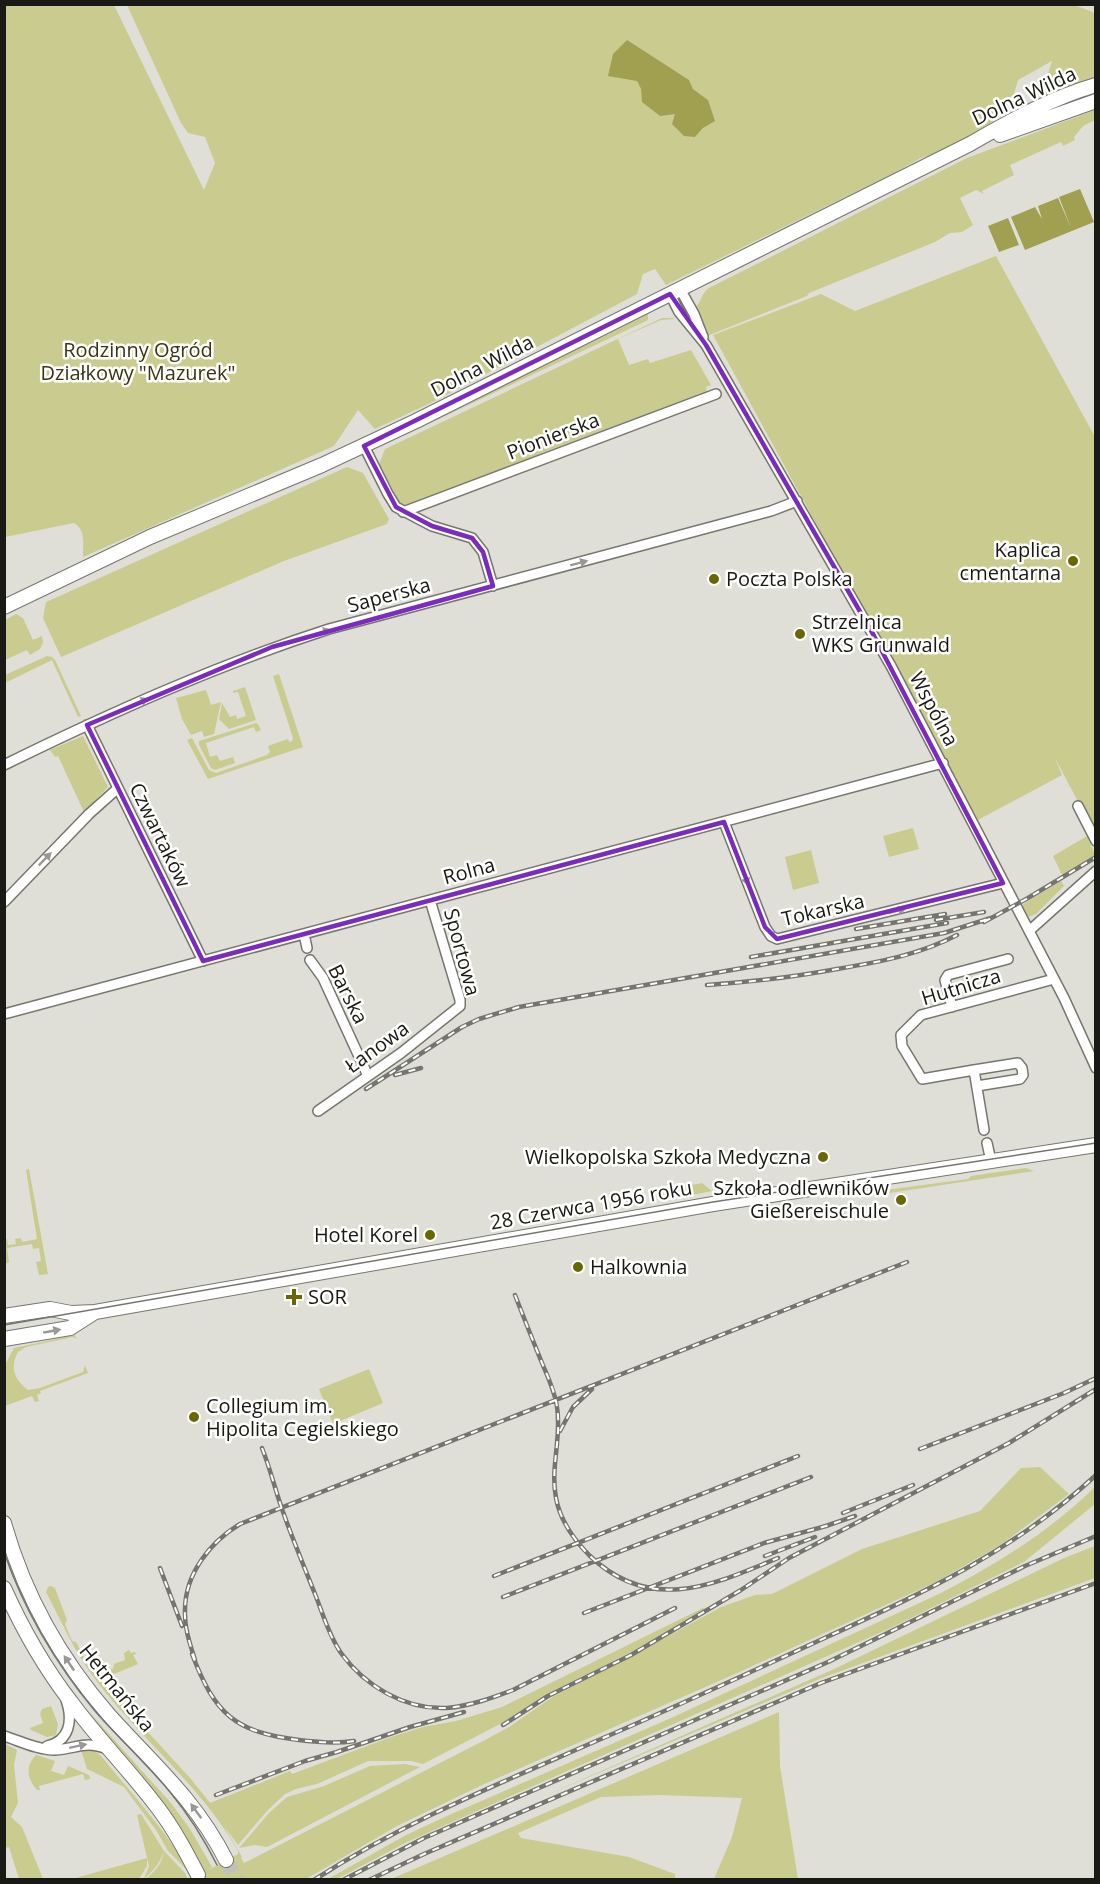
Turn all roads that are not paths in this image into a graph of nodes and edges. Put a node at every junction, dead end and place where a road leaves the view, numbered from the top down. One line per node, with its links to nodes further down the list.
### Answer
1 (1095, 85): 3 (main road, Dolna Wilda)
2 (1095, 102): 3 (main road, Dolna Wilda)
3 (970, 144): 4 (main road, Dolna Wilda)
4 (675, 292): 6 (main road, Dolna Wilda); 7 (street, Wspólna)
5 (717, 394): 8 (street, Pionierska)
6 (364, 446): 8 (street); 10 (main road, Dolna Wilda)
7 (796, 501): 9 (street, Saperska, one-way to 7); 12 (street, Wspólna)
8 (403, 512): 9 (street)
9 (493, 586): 11 (street, Saperska, one-way to 9)
10 (4, 607)
11 (87, 725): 13 (street, Saperska); 14 (street, Czwartaków)
12 (943, 763): 16 (street, Rolna); 19 (street, Wspólna)
13 (4, 765)
14 (117, 789): 21 (street, one-way to 14); 27 (street, Czwartaków)
15 (1078, 806): 17 (street)
16 (724, 822): 19 (street, Tokarska, one-way to 19); 20 (street, Rolna)
17 (1095, 841)
18 (1095, 871): 22 (street)
19 (1003, 883): 22 (street, Wspólna)
20 (430, 900): 23 (street, Rolna); 30 (street, Sportowa)
21 (4, 902)
22 (1029, 931): 28 (street, Wspólna)
23 (304, 934): 24 (street, Barska); 27 (street, Rolna)
24 (307, 948)
25 (1008, 959): 29 (street)
26 (310, 960): 34 (street, Barska)
27 (202, 961): 31 (street, Rolna)
28 (1054, 979): 29 (street, Hutnicza); 32 (street, Wspólna)
29 (952, 1007): 33 (street, Hutnicza)
30 (455, 1011): 34 (street, Łanowa)
31 (4, 1014)
32 (1095, 1068)
33 (974, 1070): 35 (street); 35 (street)
34 (368, 1076): 36 (street, Łanowa)
35 (977, 1086): 37 (street)
36 (318, 1111)
37 (984, 1130)
38 (987, 1143): 40 (street)
39 (1095, 1145): 40 (main road, 28 Czerwca 1956 roku)
40 (990, 1161): 41 (main road, 28 Czerwca 1956 roku)
41 (95, 1312): 42 (main road, 28 Czerwca 1956 roku); 43 (main road, 28 Czerwca 1956 roku, one-way to 41)
42 (4, 1316)
43 (4, 1339)
44 (4, 1523): 50 (main road, Hetmańska, one-way to 44)
45 (4, 1588): 46 (main road)
46 (60, 1687): 48 (street); 49 (main road)
47 (4, 1736): 48 (street)
48 (41, 1747): 49 (street, one-way to 49)
49 (113, 1754): 51 (main road)
50 (226, 1860)
51 (198, 1875)

